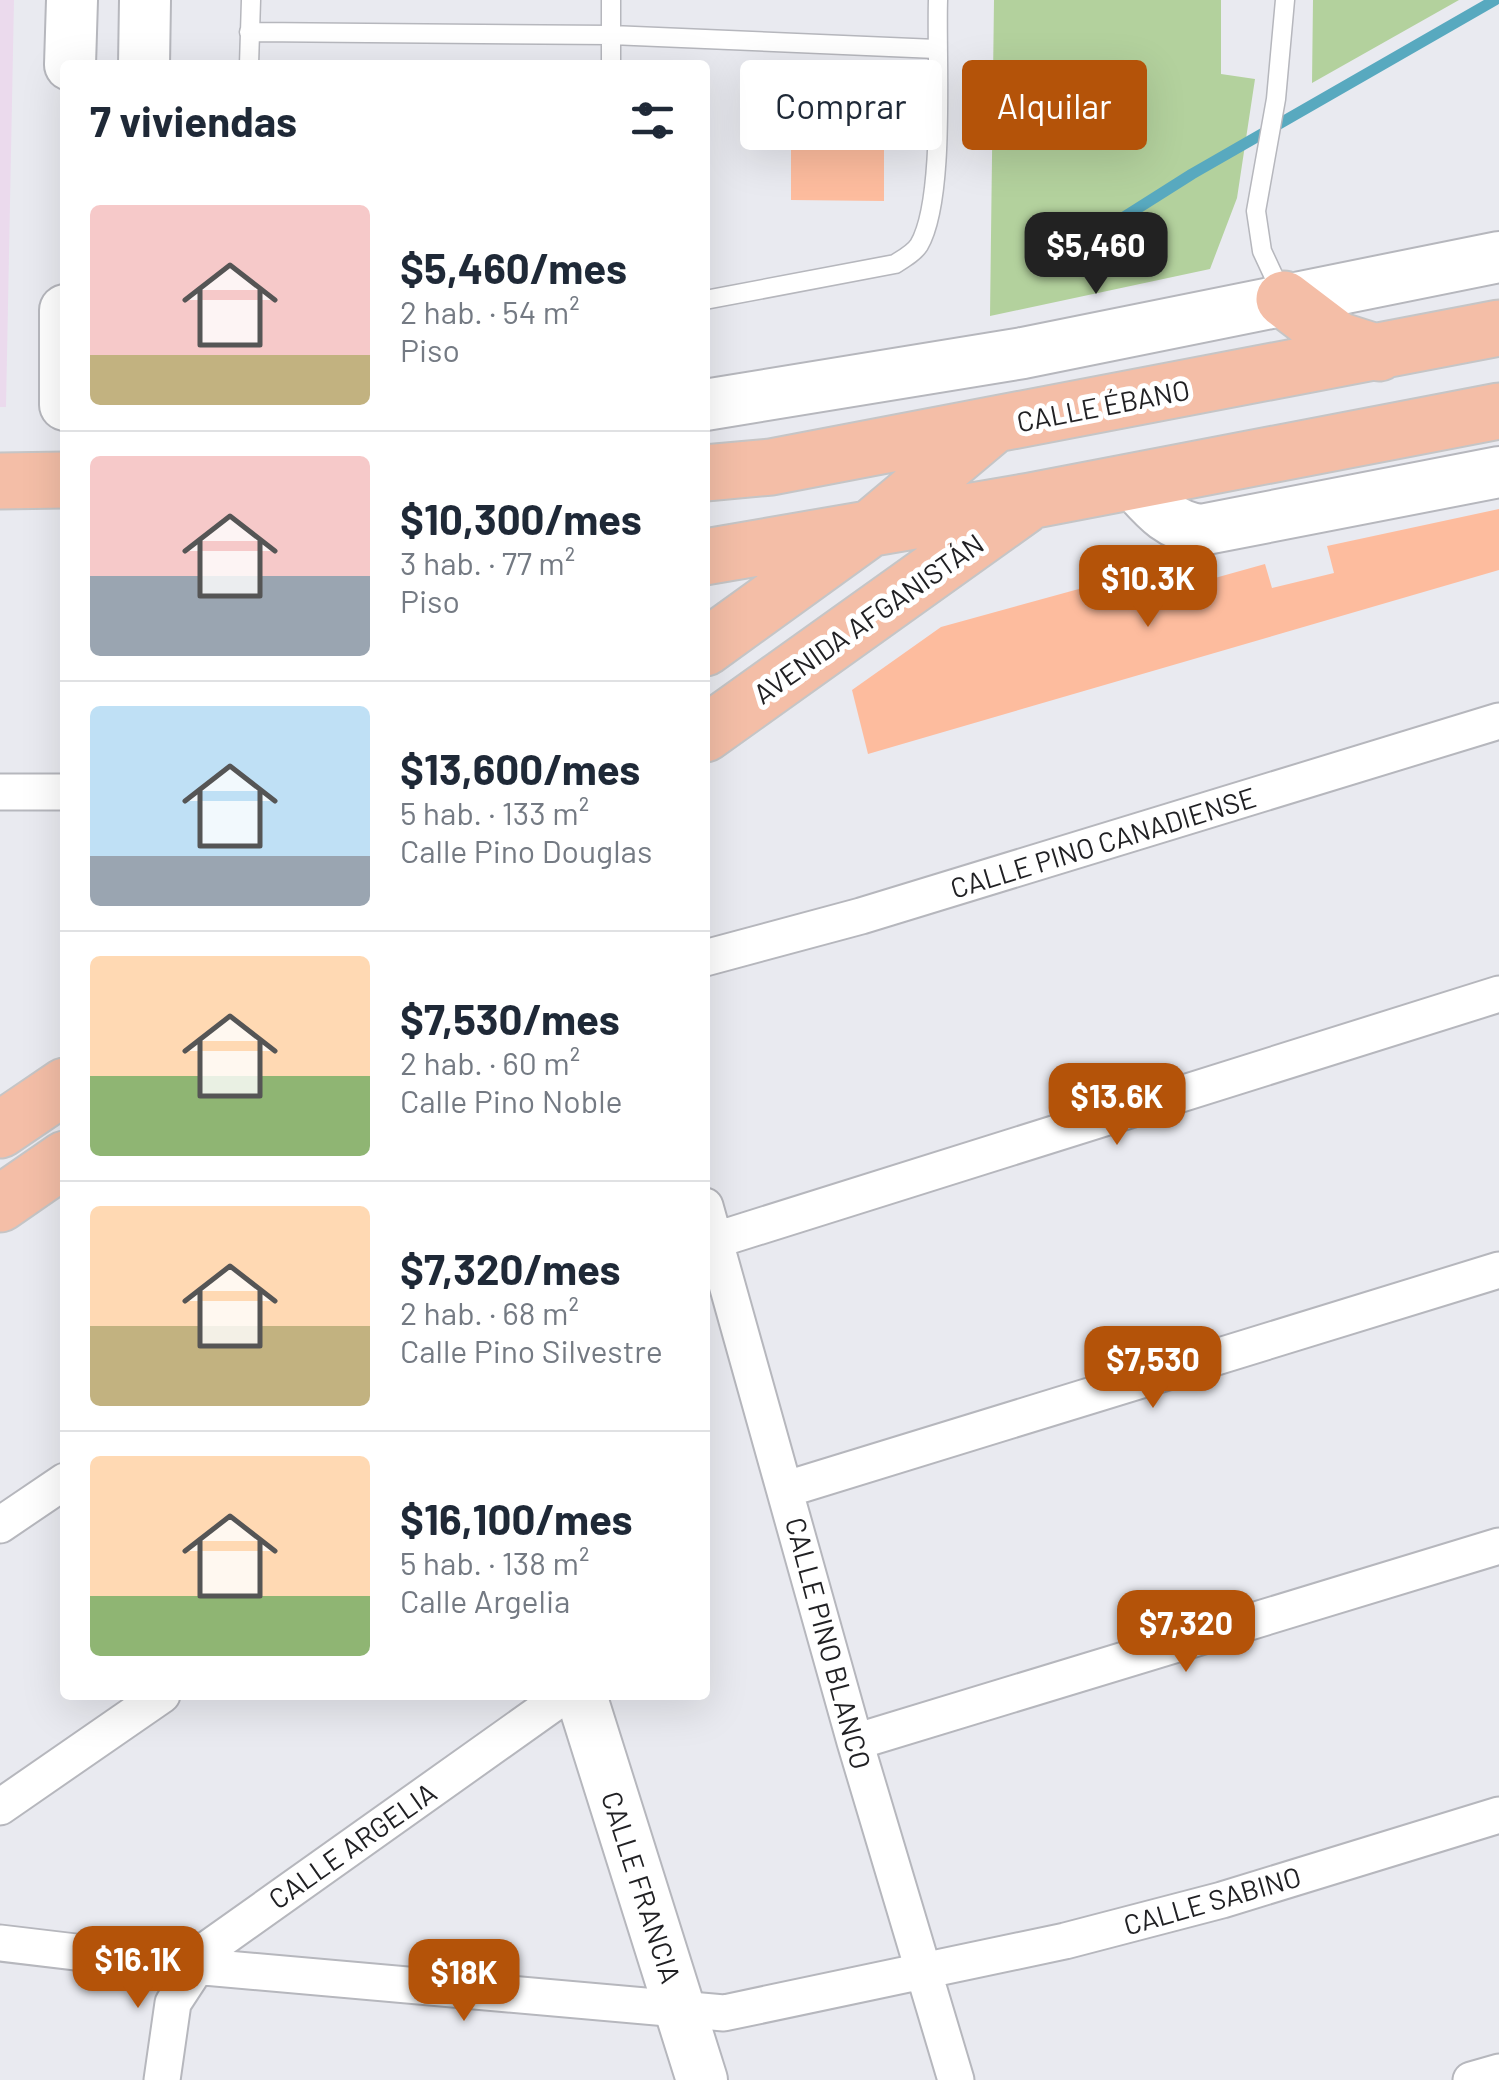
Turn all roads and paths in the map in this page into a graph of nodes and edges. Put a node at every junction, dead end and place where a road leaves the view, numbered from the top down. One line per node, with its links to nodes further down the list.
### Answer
1 (72, 0): 10 (street)
2 (145, 0): 11 (street)
3 (251, 0): 7 (lane)
4 (611, 0): 8 (lane)
5 (938, 0): 9 (lane)
6 (1285, 0): 16 (lane)
7 (250, 32): 8 (lane); 12 (lane)
8 (611, 35): 9 (lane); 13 (lane)
9 (936, 49): 15 (lane)
10 (70, 60)
11 (144, 60)
12 (248, 60)
13 (611, 60)
14 (1499, 256): 16 (street)
15 (710, 299)
16 (1284, 299): 18 (main road); 19 (street)
17 (1499, 328): 18 (main road, CALLE ÉBANO)
18 (1379, 352): 21 (main road, CALLE ÉBANO)
19 (710, 405)
20 (1499, 411): 25 (main road)
21 (992, 427): 22 (main road, CALLE ÉBANO); 28 (main road)
22 (710, 472)
23 (1499, 472): 25 (street)
24 (26, 480): 27 (main road)
25 (1132, 482): 26 (main road)
26 (1030, 501): 28 (main road); 32 (main road, AVENIDA AFGANISTÁN)
27 (60, 507)
28 (871, 528): 29 (main road); 30 (main road)
29 (710, 556)
30 (714, 636)
31 (1499, 720): 36 (street, CALLE PINO CANADIENSE)
32 (710, 730)
33 (0, 792): 34 (street)
34 (51, 792): 35 (street)
35 (0, 817)
36 (710, 957)
37 (1499, 994): 43 (street)
38 (60, 1089): 39 (main road)
39 (0, 1130)
40 (60, 1162): 41 (main road)
41 (0, 1204)
42 (710, 1221): 43 (street, CALLE PINO BLANCO)
43 (716, 1240): 46 (street, CALLE PINO BLANCO)
44 (1499, 1270): 46 (street)
45 (60, 1484): 47 (street)
46 (787, 1489): 52 (street, CALLE PINO BLANCO)
47 (0, 1525)
48 (1499, 1546): 52 (street)
49 (155, 1700): 53 (street)
50 (558, 1700): 56 (street, CALLE ARGELIA)
51 (583, 1700): 58 (street, CALLE FRANCIA)
52 (855, 1742): 57 (street, CALLE PINO BLANCO)
53 (0, 1807)
54 (1499, 1815): 57 (street, CALLE SABINO)
55 (0, 1943): 56 (street, CALLE SABINO)
56 (193, 1966): 58 (street, CALLE SABINO); 60 (street, CALLE ARGELIA)
57 (922, 1972): 58 (street, CALLE SABINO); 62 (street, CALLE PINO BLANCO)
58 (682, 2010): 61 (street, CALLE FRANCIA)
59 (1499, 2072): 63 (street)
60 (162, 2080)
61 (702, 2080)
62 (956, 2080)
63 (1471, 2080)

